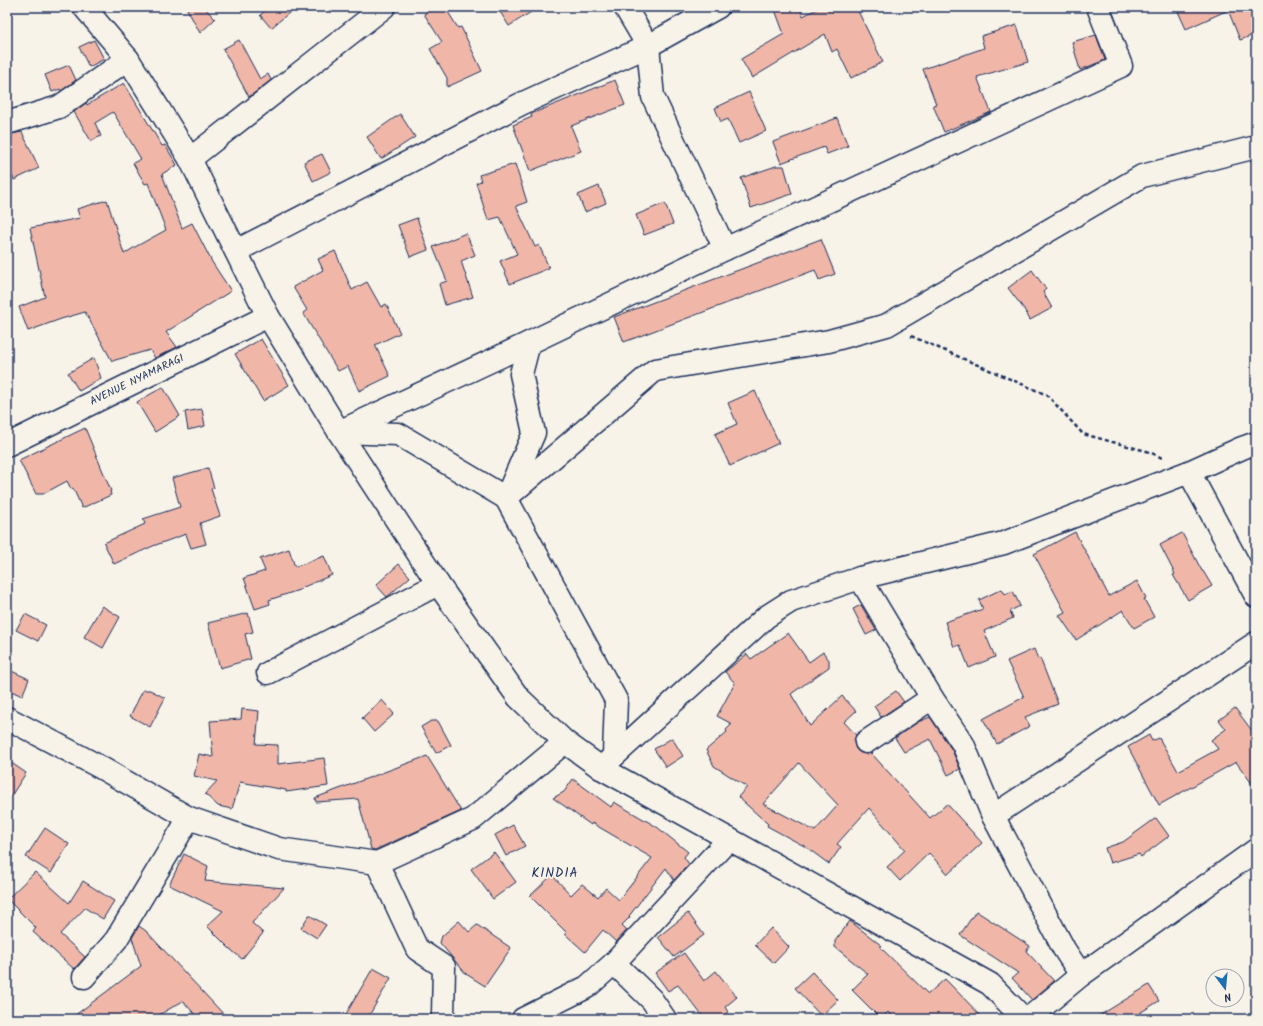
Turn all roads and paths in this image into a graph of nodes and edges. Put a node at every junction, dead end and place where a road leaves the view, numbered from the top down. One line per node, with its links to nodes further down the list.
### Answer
1 (384, 7): 10 (street)
2 (625, 7): 6 (street)
3 (718, 7): 6 (street)
4 (1098, 7): 11 (street)
5 (94, 11): 7 (street)
6 (648, 46): 11 (street); 12 (street)
7 (128, 59): 8 (street); 10 (street)
8 (7, 123)
9 (1256, 146): 14 (street)
10 (190, 160): 12 (street)
11 (725, 249): 15 (street)
12 (236, 250): 13 (street)
13 (268, 316): 16 (street); 18 (street, AVENUE NYAMARAGI)
14 (886, 325): 19 (path); 20 (street)
15 (529, 343): 16 (street); 20 (street)
16 (339, 432): 20 (street); 22 (street)
17 (1256, 443): 19 (street)
18 (7, 445)
19 (1189, 472): 21 (street); 23 (street)
20 (506, 498): 30 (street)
21 (860, 578): 26 (street); 30 (street)
22 (438, 584): 25 (street); 28 (street)
23 (1256, 596)
24 (1256, 642): 31 (street)
25 (268, 673)
26 (932, 698): 29 (street); 31 (street)
27 (7, 718): 32 (street)
28 (565, 742): 30 (street); 35 (street)
29 (866, 742)
30 (607, 762): 33 (street)
31 (993, 816): 37 (street)
32 (189, 818): 35 (street); 38 (street)
33 (729, 839): 36 (street); 42 (street)
34 (1256, 850): 37 (street)
35 (377, 864): 39 (street)
36 (614, 962): 40 (street); 41 (street)
37 (1082, 975): 43 (street)
38 (84, 977)
39 (444, 1019)
40 (523, 1019)
41 (665, 1019)
42 (1024, 1019)
43 (1028, 1019)

